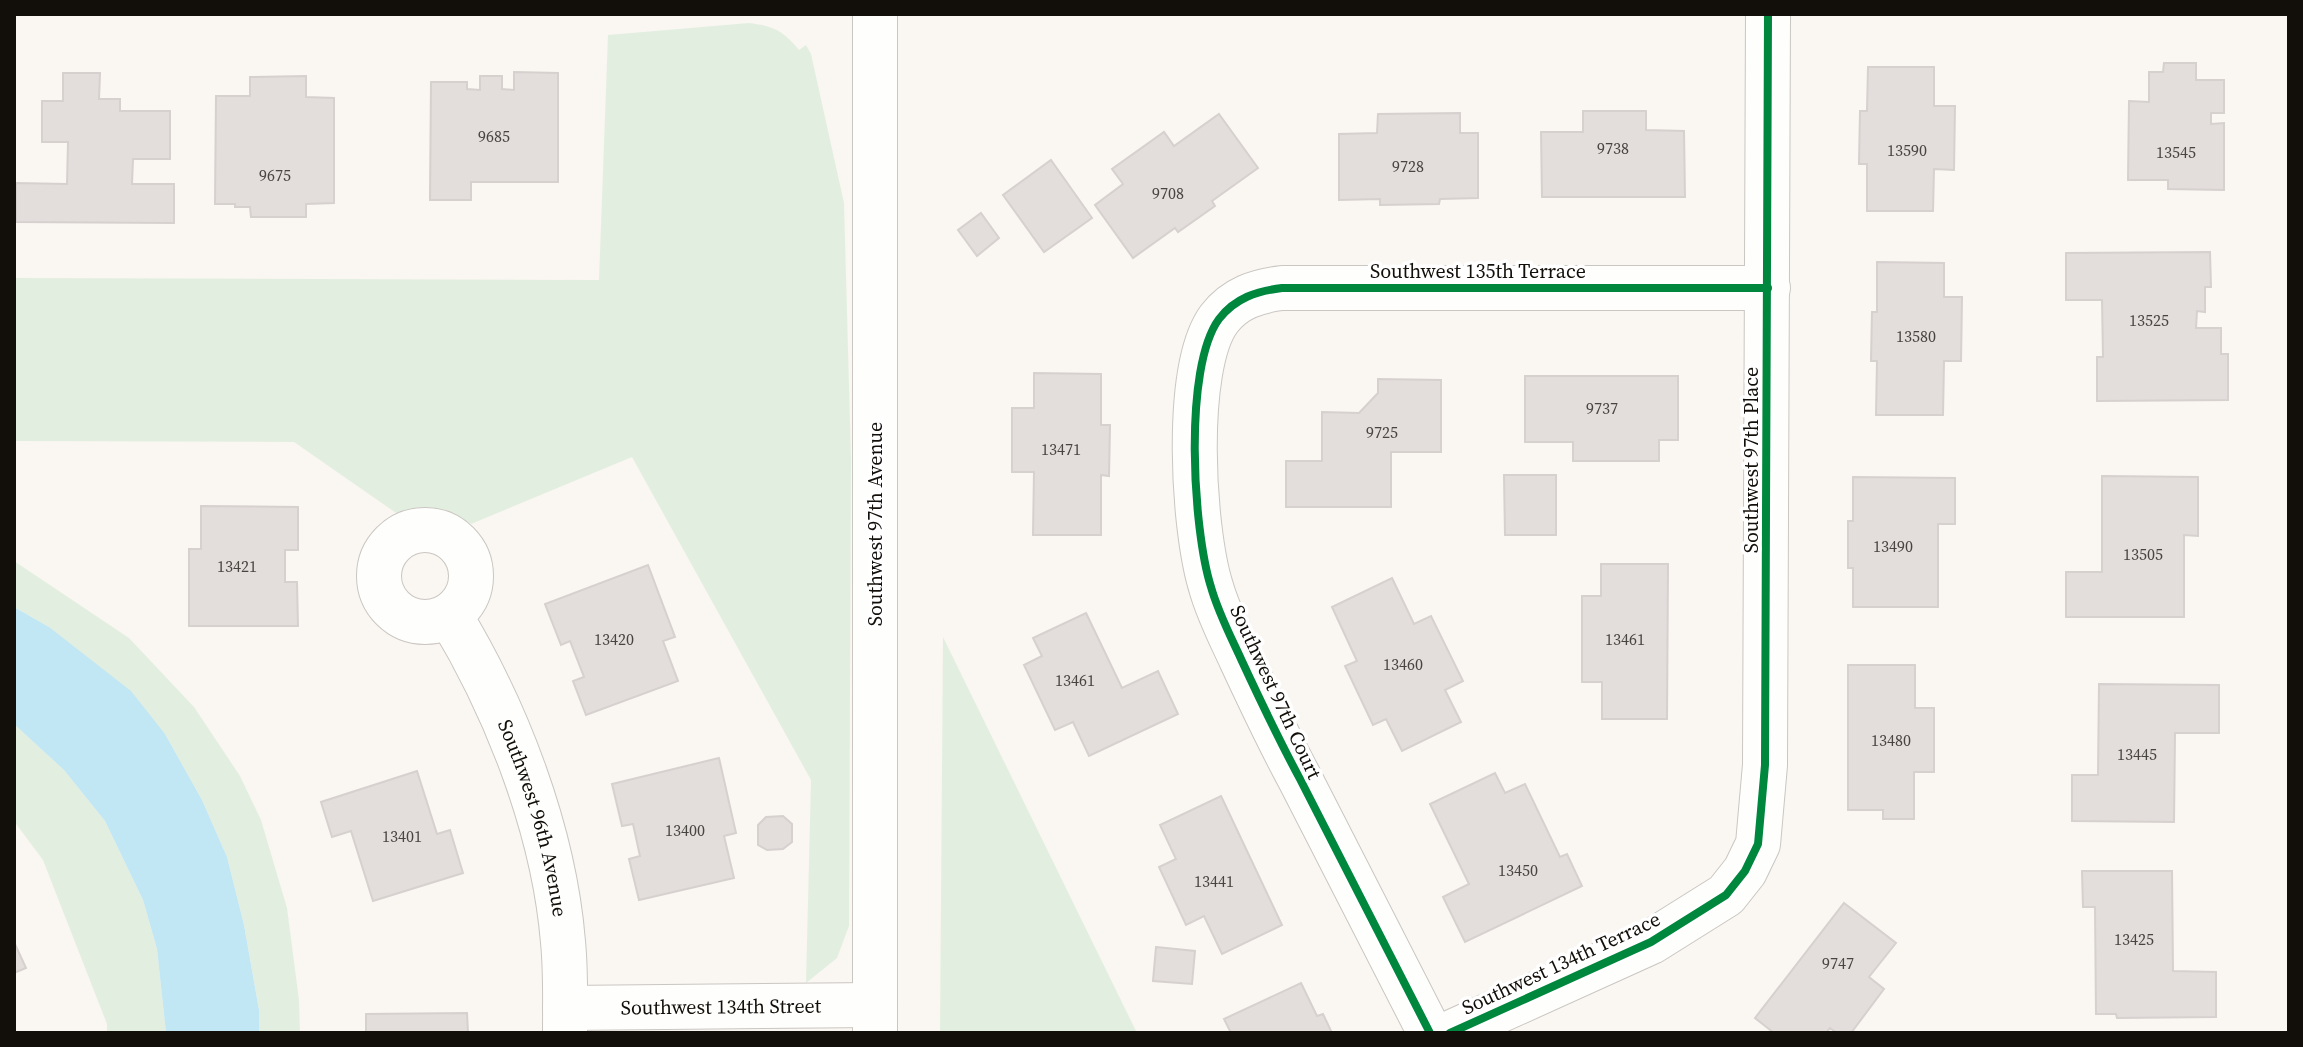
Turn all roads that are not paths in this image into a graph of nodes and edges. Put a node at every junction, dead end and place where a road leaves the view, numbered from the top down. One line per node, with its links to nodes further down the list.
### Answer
1 (875, 14): 7 (street, Southwest 97th Avenue)
2 (1768, 14): 3 (street, Southwest 97th Place)
3 (1768, 288): 4 (street, Southwest 135th Terrace); 6 (street, Southwest 97th Place)
4 (1208, 338): 9 (street, Southwest 97th Court)
5 (450, 616): 8 (street, Southwest 96th Avenue)
6 (1726, 895): 10 (street, Southwest 134th Terrace)
7 (875, 1019): 8 (street, Southwest 134th Street)
8 (565, 1020)
9 (1430, 1033)
10 (1450, 1033)

